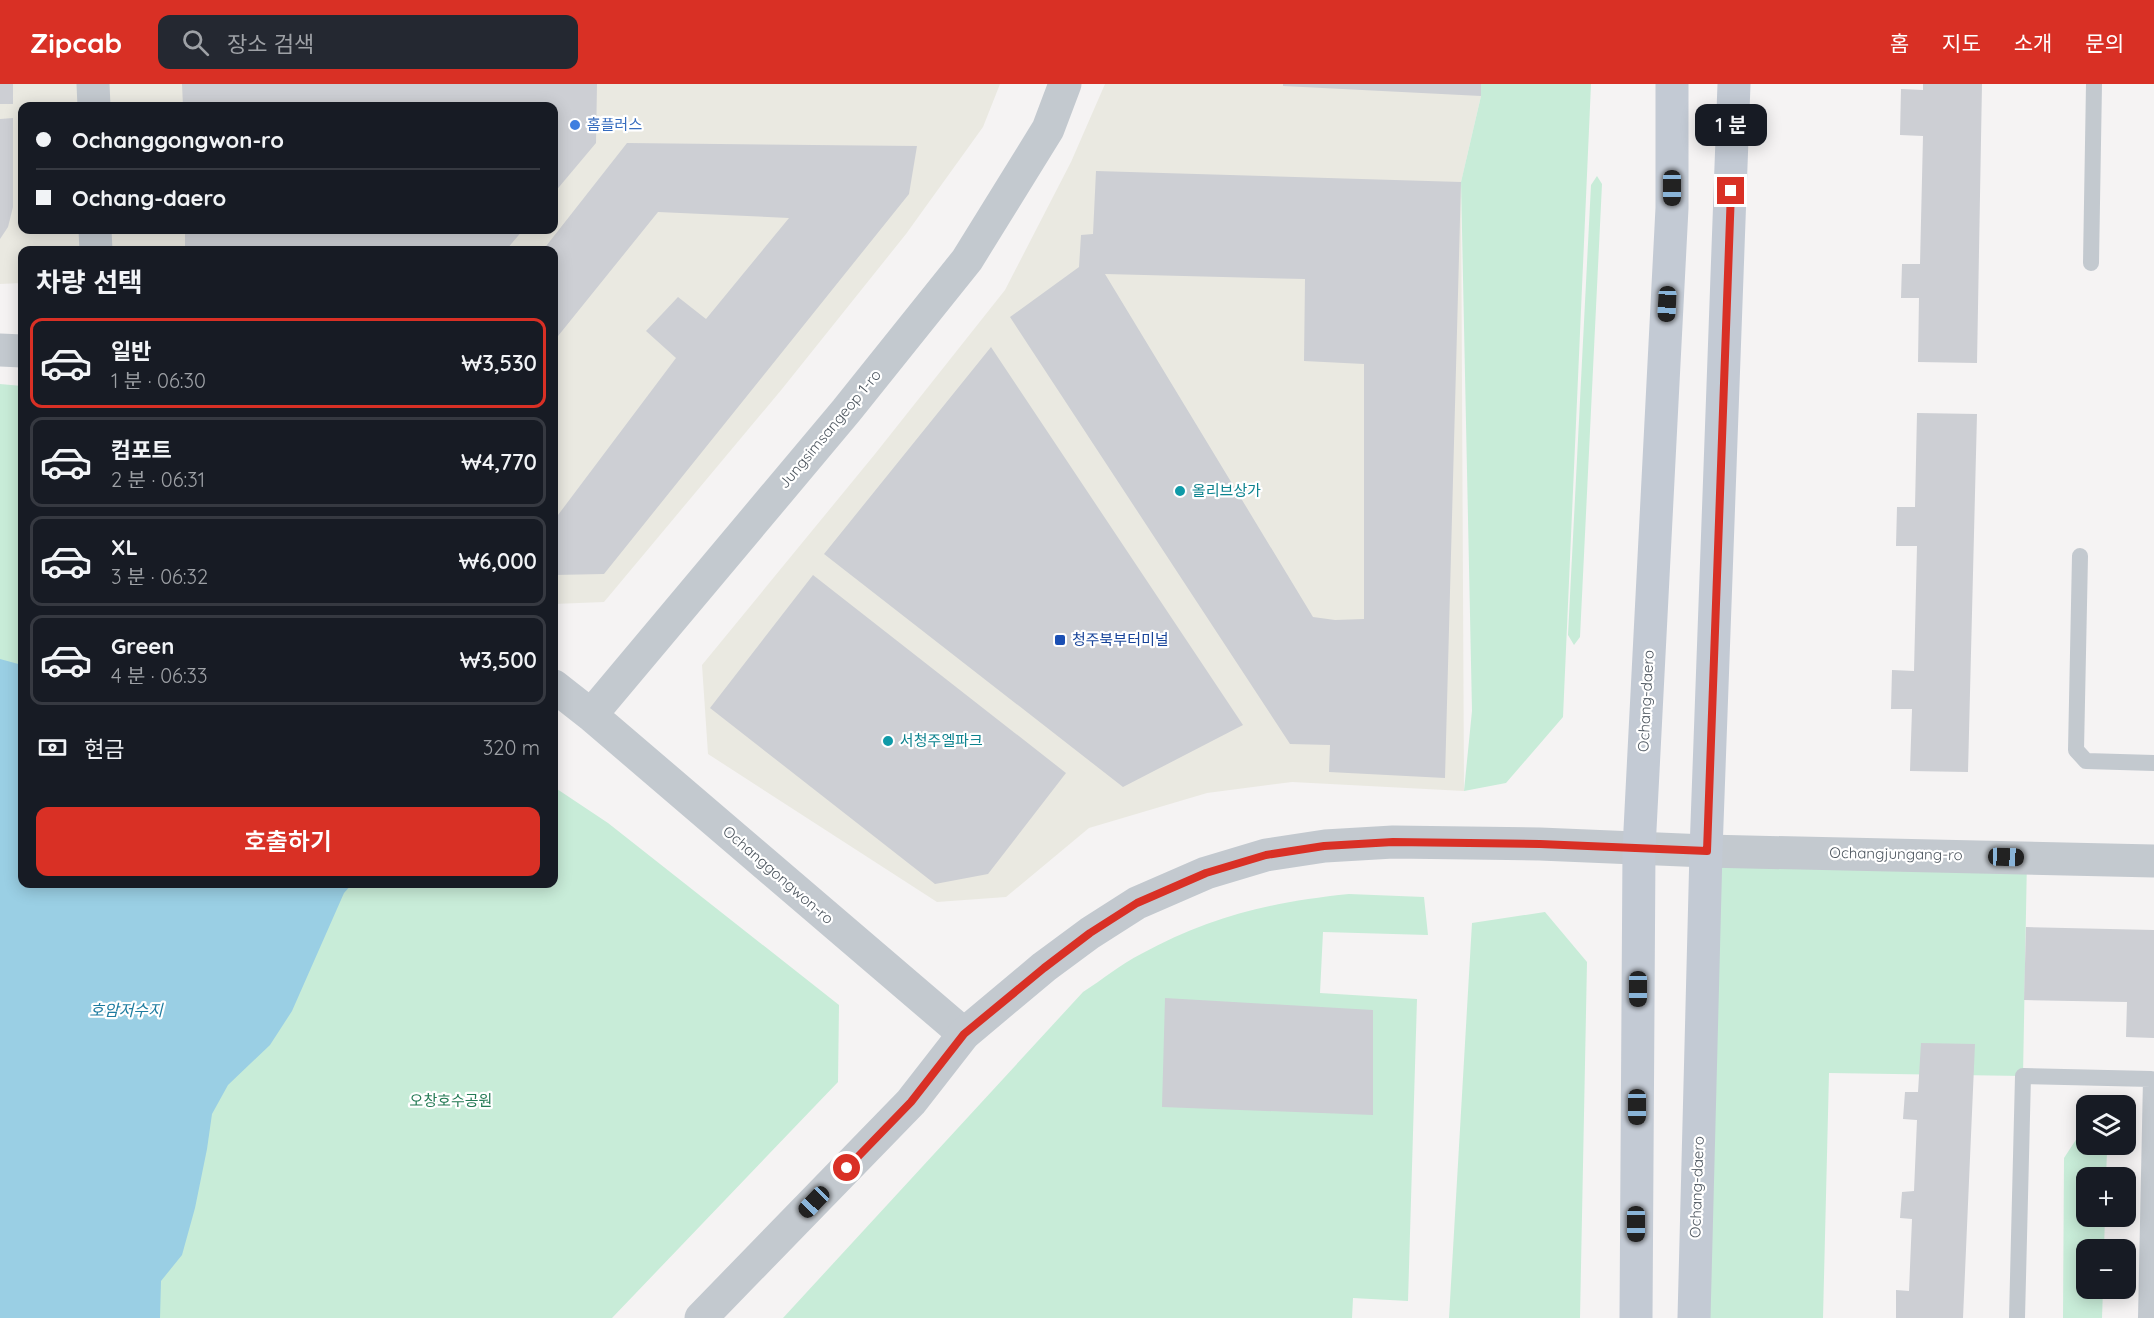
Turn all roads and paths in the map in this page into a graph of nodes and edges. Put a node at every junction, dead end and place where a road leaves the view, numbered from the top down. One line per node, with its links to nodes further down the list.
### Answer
1 (93, 84): 6 (street)
2 (1065, 84): 12 (street, Jungsimsangeop 1-ro)
3 (1672, 84): 14 (main road, Ochang-daero)
4 (1734, 84): 15 (main road, Ochang-daero)
5 (2094, 84): 7 (lane)
6 (94, 102)
7 (2091, 263)
8 (0, 350): 9 (street)
9 (18, 351)
10 (2080, 556): 13 (lane)
11 (558, 689): 12 (street)
12 (591, 715): 17 (street, Ochanggongwon-ro)
13 (2154, 763)
14 (1639, 849): 15 (street, Ochangjungang-ro); 17 (street); 19 (main road, Ochang-daero)
15 (1707, 851): 16 (street, Ochangjungang-ro); 20 (main road, Ochang-daero)
16 (2154, 861)
17 (964, 1034): 18 (street)
18 (701, 1318)
19 (1636, 1318)
20 (1694, 1318)
21 (2017, 1318): 22 (lane)
22 (2146, 1318)

